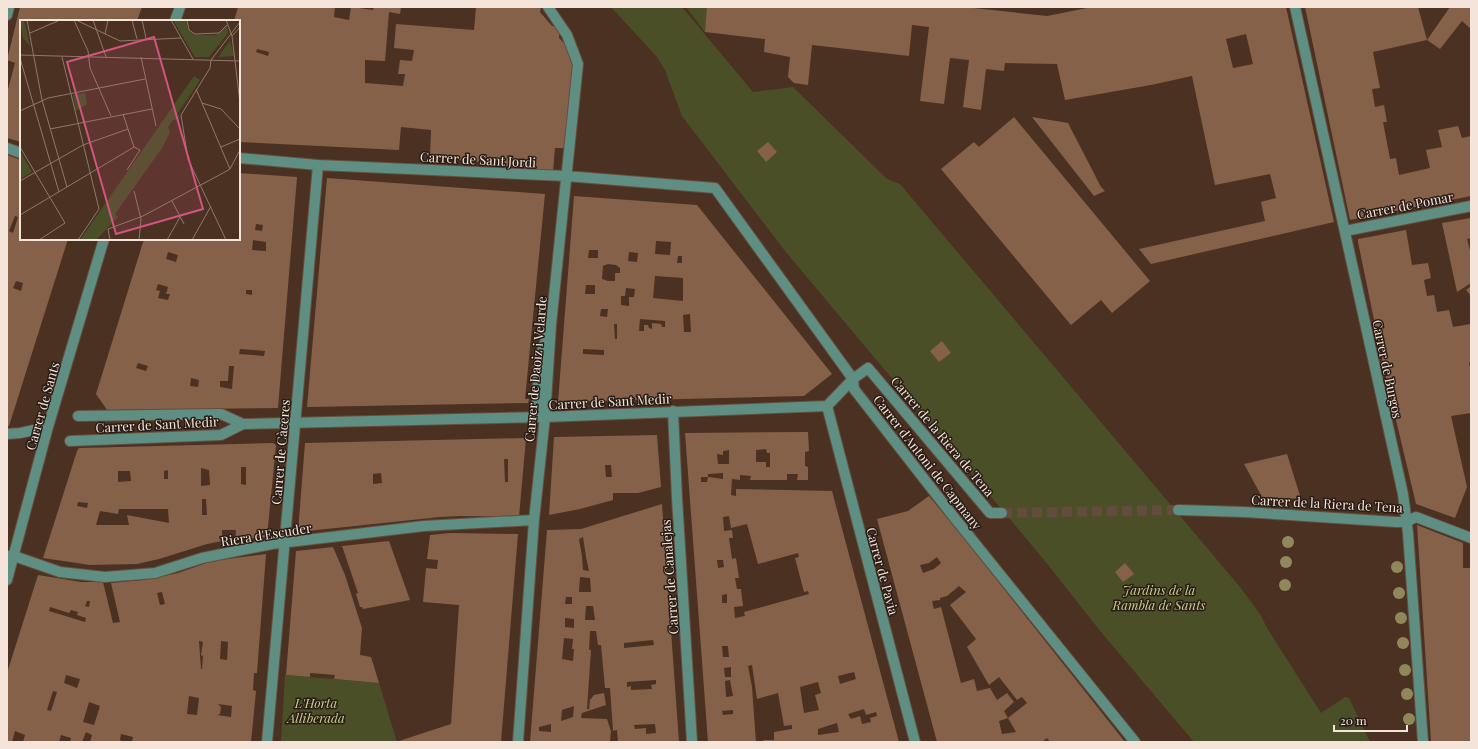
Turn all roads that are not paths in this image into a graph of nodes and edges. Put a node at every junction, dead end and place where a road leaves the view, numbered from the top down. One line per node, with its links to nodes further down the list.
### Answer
1 (9, 7): 5 (street)
2 (180, 7): 6 (street)
3 (548, 7): 11 (street, Carrer de Daoiz i Velarde)
4 (1296, 7): 14 (street, Carrer de Burgos)
5 (7, 15)
6 (175, 20)
7 (7, 148): 8 (street)
8 (20, 153)
9 (240, 158): 10 (street, Carrer de Sant Jordi)
10 (318, 165): 11 (street, Carrer de Sant Jordi); 21 (street, Carrer de Càceres)
11 (566, 176): 12 (street, Carrer de Sant Jordi); 19 (street, Carrer de Daoiz i Velarde)
12 (716, 188): 16 (street, Carrer d'Antoni de Capmany)
13 (1471, 206): 14 (street, Carrer de Pomar)
14 (1344, 231): 29 (street, Carrer de Burgos)
15 (104, 240): 23 (street, Carrer de Sants)
16 (853, 379): 17 (street); 27 (street, Carrer de la Riera de Tena); 38 (street, Carrer d'Antoni de Capmany)
17 (827, 406): 18 (street, Carrer de Sant Medir); 37 (street, Carrer de Pavia)
18 (673, 411): 19 (street, Carrer de Sant Medir); 36 (street, Carrer de Canalejas)
19 (545, 414): 21 (street, Carrer de Sant Medir); 28 (street, Carrer de Daoiz i Velarde)
20 (78, 416): 22 (street, Carrer de Sant Medir)
21 (296, 422): 22 (street, Carrer de Sant Medir); 31 (street, Carrer de Càceres)
22 (243, 424): 25 (street, Carrer de Sant Medir)
23 (48, 427): 24 (street); 32 (street, Carrer de Sants)
24 (7, 434)
25 (70, 441)
26 (1178, 510): 29 (street, Carrer de la Riera de Tena)
27 (1002, 513)
28 (534, 520): 31 (street, Riera d'Escuder); 35 (street, Carrer de Daoiz i Velarde)
29 (1406, 522): 30 (street, Carrer de la Riera de Tena); 39 (street, Carrer de Burgos)
30 (1471, 538)
31 (284, 543): 32 (street, Riera d'Escuder); 34 (street, Carrer de Càceres)
32 (10, 556): 33 (street, Carrer de Sants)
33 (7, 580)
34 (267, 742)
35 (518, 742)
36 (692, 742)
37 (915, 742)
38 (1135, 742)
39 (1423, 742)

